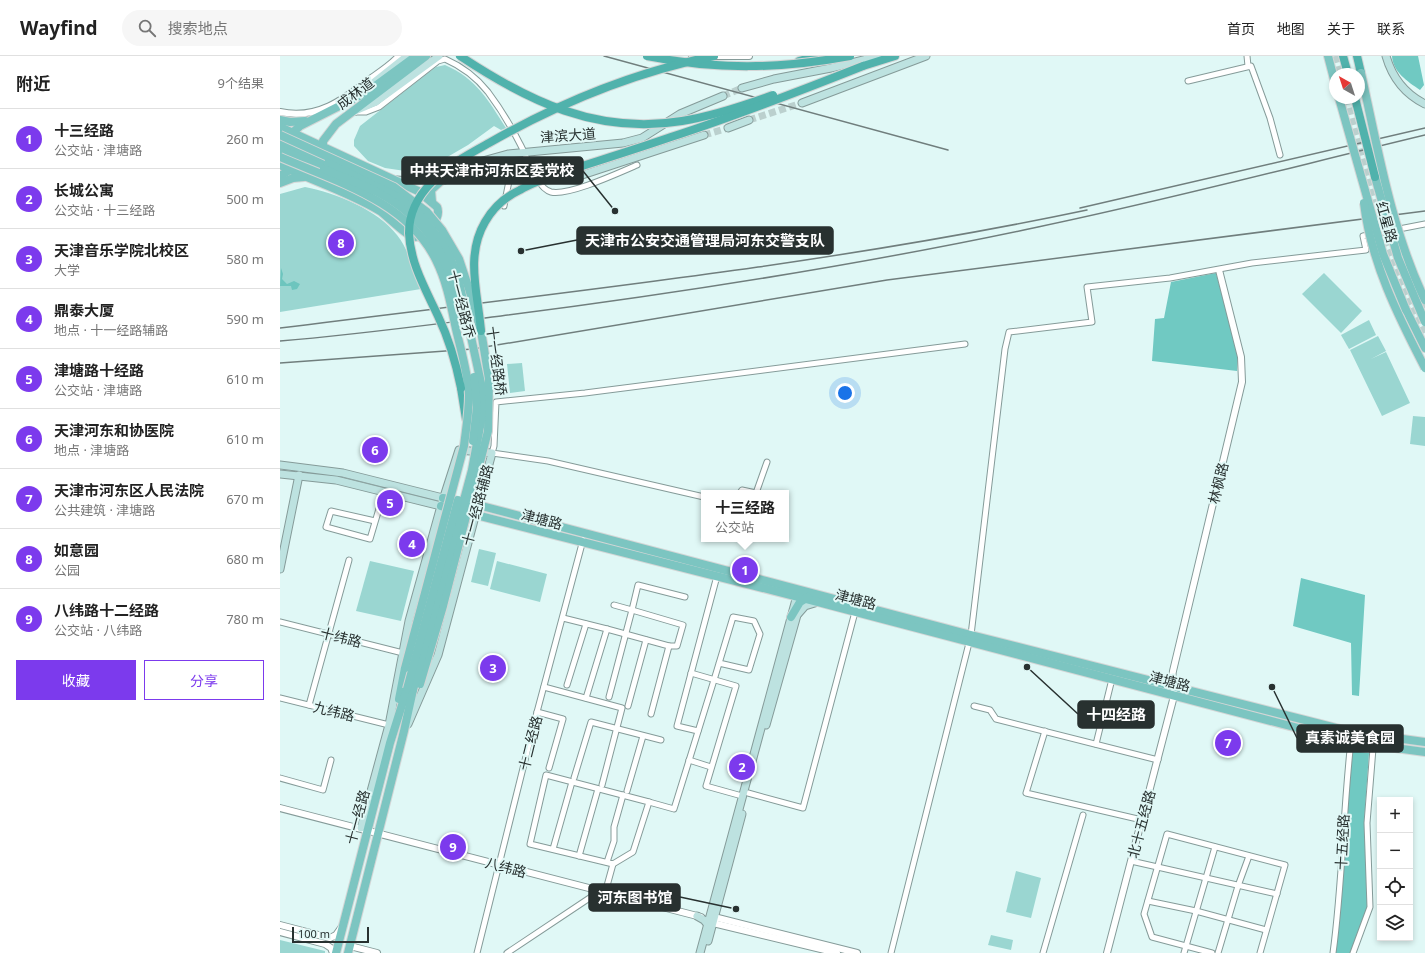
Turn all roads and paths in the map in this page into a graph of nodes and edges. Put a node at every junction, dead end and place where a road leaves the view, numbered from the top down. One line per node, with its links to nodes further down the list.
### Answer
1 (399, 56): 33 (street)
2 (407, 56): 30 (main road)
3 (416, 56): 28 (main road, 成林道)
4 (439, 56): 20 (main road)
5 (460, 56): 21 (highway, bridge)
6 (647, 56): 22 (highway, bridge)
7 (692, 56): 9 (street)
8 (714, 56): 83 (highway, bridge)
9 (749, 56)
10 (818, 56): 22 (highway, bridge)
11 (850, 56): 22 (highway, bridge)
12 (879, 56): 21 (main road)
13 (895, 56): 21 (highway)
14 (926, 56): 34 (main road)
15 (1246, 56): 23 (street)
16 (1328, 56): 24 (main road)
17 (1343, 56): 25 (highway)
18 (1358, 56): 26 (highway)
19 (1386, 56): 37 (main road)
20 (427, 63): 40 (main road, 成林道); 40 (street); 51 (street)
21 (861, 64): 29 (main road); 79 (highway, bridge)
22 (782, 65)
23 (1248, 66): 27 (street); 52 (street)
24 (1331, 68)
25 (1346, 68)
26 (1360, 68)
27 (1188, 81)
28 (380, 83): 30 (main road); 38 (main road, 成林道)
29 (742, 88)
30 (364, 90): 33 (street); 38 (main road)
31 (1365, 91): 69 (main road, bridge)
32 (723, 96): 51 (main road, 津滨大道)
33 (348, 97): 39 (street)
34 (802, 103)
35 (1341, 104): 65 (main road, 红星路, bridge)
36 (1357, 104): 41 (highway, 红星路, bridge)
37 (1425, 104)
38 (344, 105): 43 (main road, 成林道)
39 (280, 112)
40 (353, 112): 50 (main road, 成林道)
41 (1359, 113): 62 (highway, 红星路, bridge); 69 (main road, bridge)
42 (280, 120): 43 (main road)
43 (310, 120): 47 (main road)
44 (749, 120): 46 (main road)
45 (280, 127): 47 (main road)
46 (728, 128)
47 (292, 132): 49 (main road); 50 (main road)
48 (704, 135): 58 (main road)
49 (280, 142): 57 (main road); 79 (main road, 十一经路桥, bridge)
50 (322, 147): 57 (main road); 64 (main road)
51 (523, 151): 58 (street); 63 (main road, 津滨大道)
52 (1280, 155)
53 (280, 157): 83 (main road, 十一经路乔, bridge)
54 (507, 164): 58 (main road); 66 (main road); 71 (street)
55 (280, 165): 59 (main road)
56 (637, 165): 58 (street)
57 (326, 166): 59 (main road); 126 (main road, 十一经路桥, bridge)
58 (530, 166)
59 (290, 170): 60 (main road); 61 (main road)
60 (280, 176)
61 (307, 176): 67 (main road); 73 (main road)
62 (1375, 177): 76 (main road, 红星路, bridge)
63 (420, 178): 64 (main road, 津滨大道); 68 (main road)
64 (395, 180): 68 (main road)
65 (1361, 180): 81 (main road, 红星路, bridge); 82 (main road, bridge)
66 (441, 181): 70 (main road)
67 (280, 183)
68 (411, 187): 70 (main road); 73 (main road)
69 (1387, 191): 72 (main road, bridge)
70 (432, 202): 73 (main road)
71 (504, 206)
72 (1393, 210): 76 (main road, bridge); 77 (main road, bridge)
73 (392, 220)
74 (1425, 224): 75 (street)
75 (1219, 270): 115 (street); 125 (street, 林枫路)
76 (1406, 279): 78 (main road, 红星路, bridge)
77 (1425, 300)
78 (1425, 322)
79 (481, 331): 138 (main road, 十一经路桥, bridge)
80 (965, 344): 84 (street)
81 (1425, 348)
82 (1425, 368)
83 (467, 425): 147 (main road, 十一经路乔, bridge)
84 (492, 453): 92 (street); 93 (main road, 十一经路辅路); 94 (main road, 十一经路辅路)
85 (767, 462): 90 (street)
86 (280, 465): 87 (main road, 津塘路)
87 (300, 467): 89 (street); 93 (main road, 津塘路)
88 (280, 474): 89 (main road, 津塘路)
89 (299, 475): 91 (main road, 津塘路); 100 (main road)
90 (757, 490)
91 (384, 492): 93 (main road, 津塘路); 96 (street)
92 (701, 496)
93 (442, 502): 94 (main road, 津塘路); 95 (main road, 津塘路); 118 (main road, 十一经路辅路)
94 (478, 505): 95 (main road, 十一经路辅路); 97 (main road, 津塘路)
95 (474, 514): 98 (main road, 津塘路); 138 (main road, 十一经路辅路)
96 (375, 522): 96 (street)
97 (585, 534): 98 (street, 十二经路); 102 (main road, 津塘路)
98 (583, 543): 101 (main road, 津塘路); 108 (street, 十二经路)
99 (348, 560): 113 (street)
100 (280, 569)
101 (717, 576): 102 (main road, 津塘路); 120 (street)
102 (801, 596): 104 (main road, 津塘路); 109 (main road)
103 (685, 597): 106 (street)
104 (819, 599): 107 (main road, 津塘路); 109 (main road); 115 (main road, 津塘路)
105 (614, 605): 106 (street)
106 (632, 610): 114 (street); 117 (street)
107 (854, 612): 115 (main road, 津塘路); 160 (street)
108 (563, 618): 111 (street); 124 (street, 十二经路)
109 (793, 618): 160 (main road)
110 (280, 622): 113 (street, 十纬路)
111 (586, 624): 112 (street); 123 (street)
112 (606, 630): 114 (street); 130 (street)
113 (328, 634): 118 (street, 十纬路); 131 (street)
114 (626, 635): 116 (street); 128 (street)
115 (970, 638): 121 (main road, 津塘路); 125 (main road, 津塘路); 199 (street)
116 (646, 640): 117 (street); 132 (street)
117 (669, 646): 135 (street)
118 (403, 653): 136 (main road, 十一经路辅路)
119 (719, 663): 119 (street); 122 (street)
120 (691, 673): 122 (street); 139 (street)
121 (1112, 679): 127 (main road, 津塘路); 148 (street)
122 (714, 680): 139 (street); 154 (street)
123 (567, 685)
124 (544, 687): 130 (street); 134 (street, 十二经路)
125 (1175, 687): 127 (street, 林枫路); 141 (main road, 津塘路)
126 (410, 690): 138 (main road, 十一经路); 147 (main road, 十一经路)
127 (1174, 696): 145 (main road, 津塘路); 153 (street, 北十五经路)
128 (609, 697)
129 (280, 698): 131 (street, 九纬路)
130 (586, 698): 137 (street)
131 (309, 705): 136 (street, 九纬路)
132 (628, 706)
133 (974, 706): 140 (street)
134 (538, 712): 155 (street); 173 (street, 十二经路)
135 (651, 714)
136 (389, 724): 165 (main road, 十一经路辅路)
137 (616, 728): 142 (street); 157 (street); 158 (street)
138 (404, 731): 166 (main road, 十一经路)
139 (698, 731): 152 (street)
140 (1045, 731): 148 (street); 164 (street)
141 (1352, 732): 143 (main road, 津塘路); 145 (street, 十五经路)
142 (643, 736): 144 (street); 159 (street)
143 (1374, 736): 146 (main road, 津塘路); 149 (street, 十五经路)
144 (661, 740)
145 (1350, 742): 149 (main road, 津塘路); 206 (street, 十五经路)
146 (1425, 742)
147 (390, 743): 165 (main road, 十一经路)
148 (1096, 744): 153 (street)
149 (1373, 746): 150 (main road, 津塘路); 207 (street, 十五经路)
150 (1425, 752)
151 (331, 760): 156 (street)
152 (689, 760): 154 (street); 161 (street)
153 (1158, 760): 164 (street, 北十五经路)
154 (711, 767): 160 (street)
155 (549, 768)
156 (280, 778)
157 (573, 780): 158 (street); 168 (street); 168 (street)
158 (600, 787): 159 (street); 169 (street)
159 (625, 793): 161 (street); 172 (street)
160 (745, 795): 180 (main road); 183 (main road)
161 (649, 802): 172 (street)
162 (280, 808): 165 (street, 八纬路)
163 (1083, 815): 200 (street)
164 (1142, 820): 171 (street, 北十五经路)
165 (364, 829): 166 (street, 八纬路); 186 (main road, 十一经路)
166 (377, 833): 173 (street, 八纬路); 190 (main road, 十一经路)
167 (1215, 847): 170 (street); 174 (street); 175 (street)
168 (553, 849): 169 (street)
169 (579, 856): 172 (street)
170 (1249, 856): 176 (street); 178 (street)
171 (1131, 861): 174 (street); 201 (street, 北十五经路)
172 (610, 863): 177 (street)
173 (500, 865): 177 (street, 八纬路); 193 (street, 十二经路)
174 (1157, 868): 175 (street); 179 (street)
175 (1206, 878): 176 (street); 181 (street)
176 (1238, 886): 178 (street); 184 (street)
177 (603, 892): 182 (street, 八纬路); 194 (street)
178 (1276, 894): 187 (street)
179 (1148, 901): 181 (street); 189 (street)
180 (712, 904): 182 (main road); 183 (main road)
181 (1196, 911): 184 (street); 189 (street)
182 (697, 916): 183 (main road)
183 (711, 920): 195 (main road); 196 (main road); 197 (street); 198 (street)
184 (1228, 920): 187 (street); 204 (street)
185 (280, 926): 186 (street)
186 (342, 926): 191 (main road, 十一经路)
187 (1266, 930): 205 (street)
188 (280, 932): 191 (street)
189 (1186, 946): 202 (street); 203 (street)
190 (349, 949): 192 (street)
191 (334, 953)
192 (378, 953)
193 (477, 953)
194 (506, 953)
195 (700, 953)
196 (705, 953)
197 (837, 953)
198 (857, 953)
199 (891, 953)
200 (1043, 953)
201 (1107, 953)
202 (1184, 953)
203 (1212, 953)
204 (1218, 953)
205 (1260, 953)
206 (1333, 953)
207 (1353, 953)

